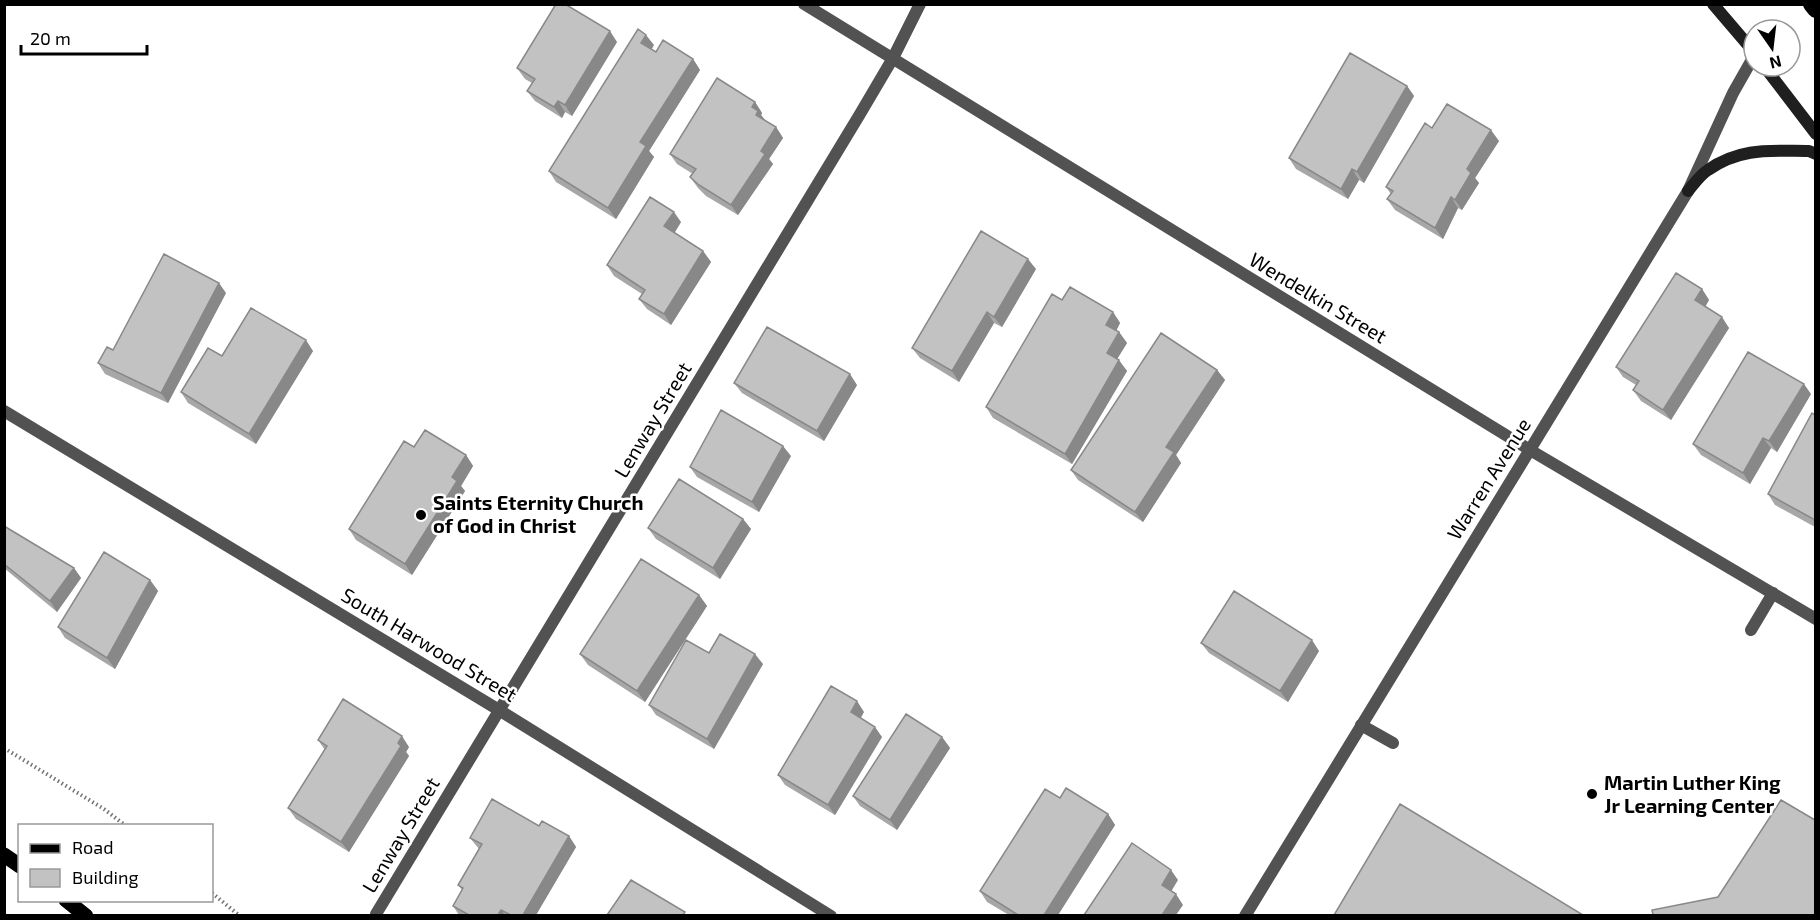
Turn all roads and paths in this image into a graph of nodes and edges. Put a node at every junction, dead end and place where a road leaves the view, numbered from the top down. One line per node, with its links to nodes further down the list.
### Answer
1 (804, 4): 7 (street, Wendelkin Street)
2 (920, 4): 7 (street, Lenway Street)
3 (1713, 4): 6 (main road)
4 (1812, 4): 5 (highway)
5 (1815, 9)
6 (1742, 39)
7 (893, 58): 14 (street, Wendelkin Street); 18 (street, Lenway Street)
8 (1742, 75): 12 (street, Warren Avenue)
9 (1773, 78): 10 (main road)
10 (1815, 134)
11 (1815, 154): 12 (main road)
12 (1688, 191): 14 (street, Warren Avenue)
13 (4, 411): 18 (street, South Harwood Street)
14 (1530, 450): 15 (street, Wendelkin Street); 19 (street, Warren Avenue)
15 (1773, 593): 16 (street, Wendelkin Street); 17 (street)
16 (1815, 620)
17 (1751, 630)
18 (499, 710): 27 (street, Lenway Street); 30 (street, South Harwood Street)
19 (1361, 725): 20 (street); 31 (street, Warren Avenue)
20 (1393, 742)
21 (4, 748): 22 (path)
22 (125, 824)
23 (4, 855): 24 (main road)
24 (18, 865)
25 (213, 894): 29 (path)
26 (69, 902): 28 (main road)
27 (376, 914)
28 (86, 915)
29 (240, 915)
30 (831, 915)
31 (1245, 915)

